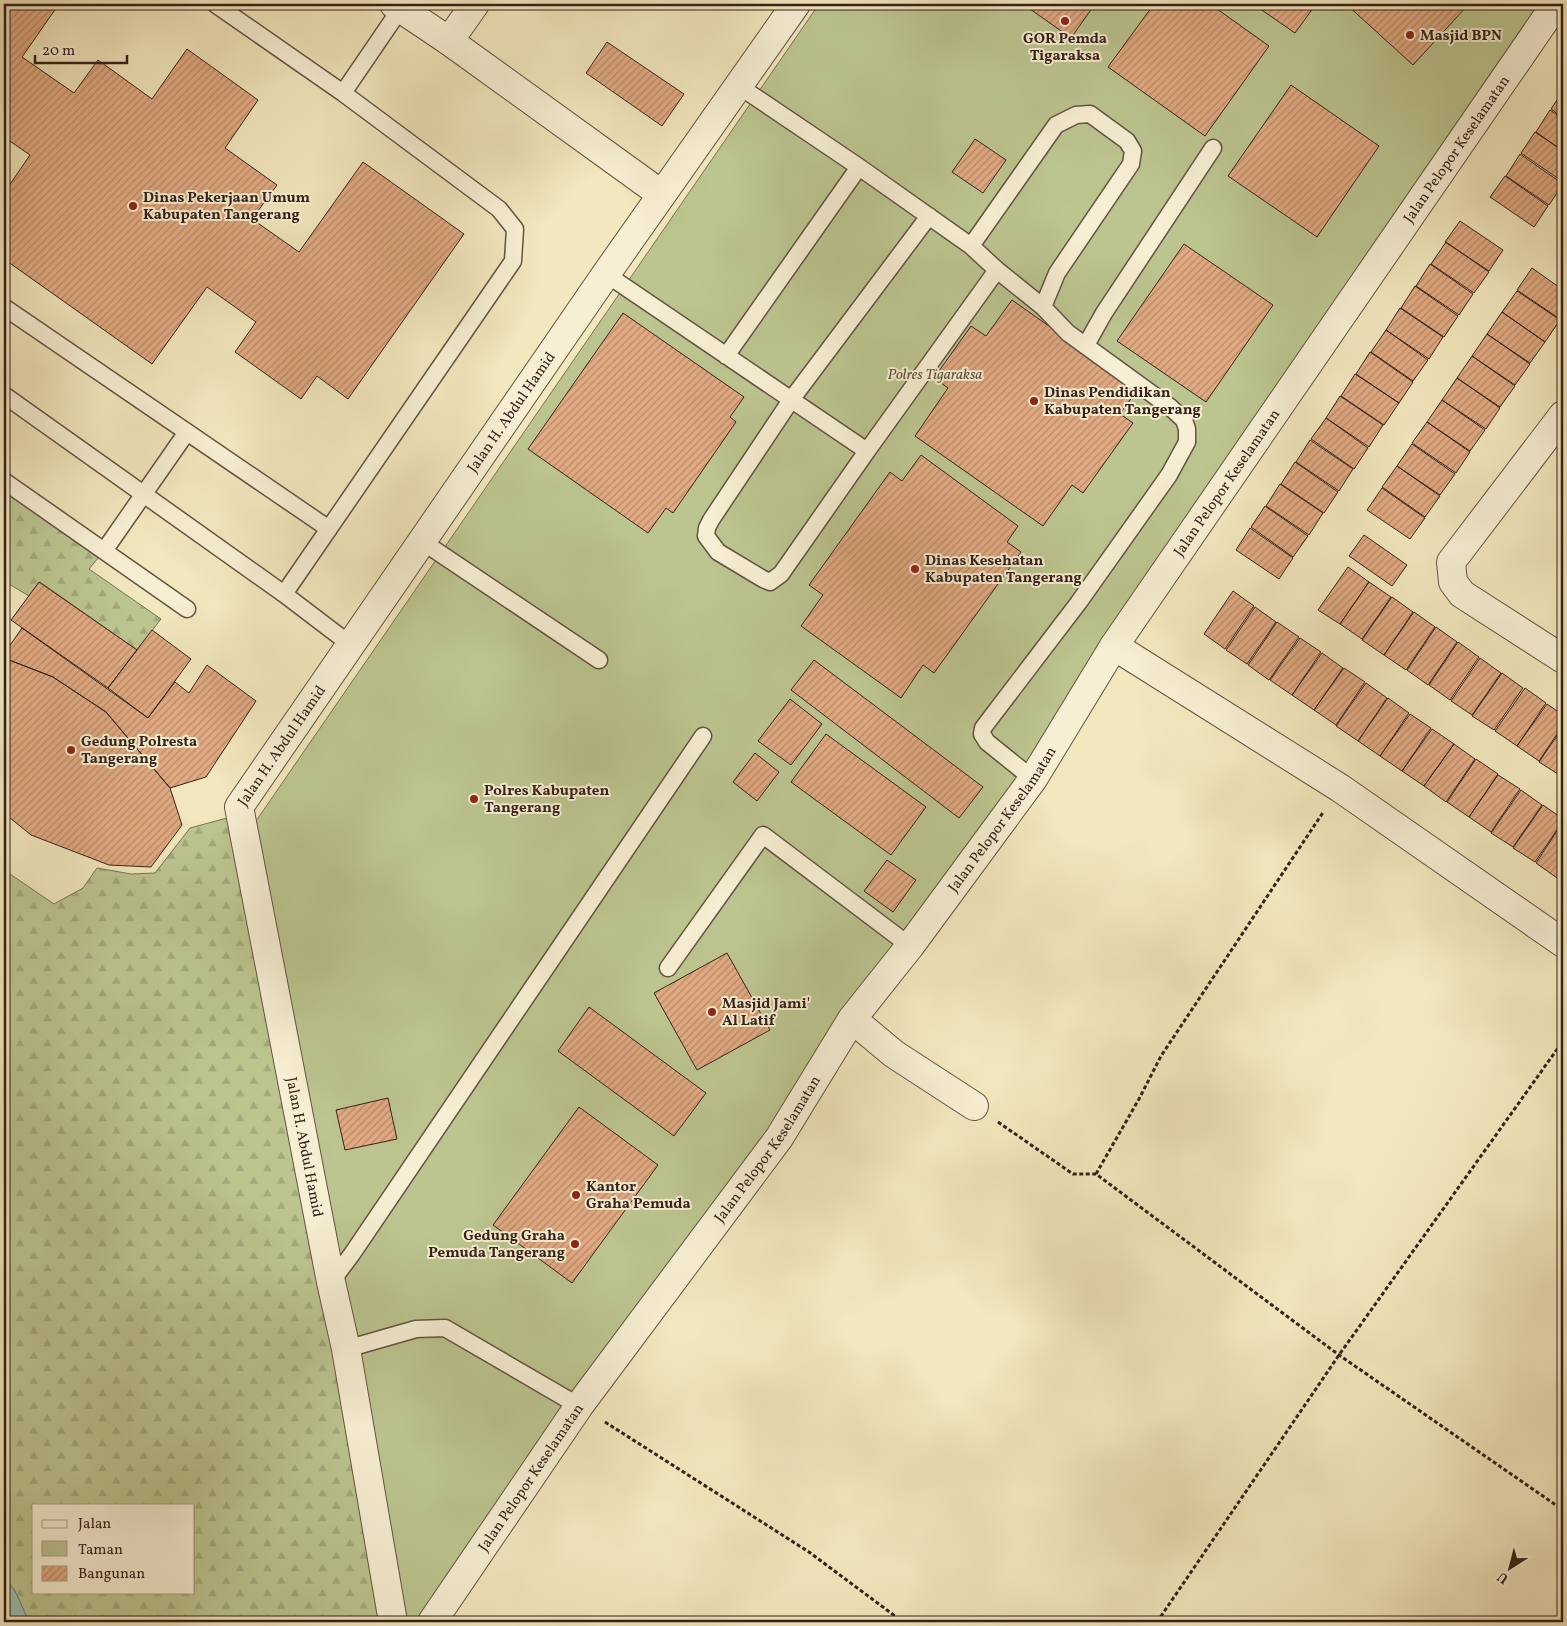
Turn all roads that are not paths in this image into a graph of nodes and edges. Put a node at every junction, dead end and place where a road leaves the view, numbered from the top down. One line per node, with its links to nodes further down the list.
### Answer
1 (214, 4): 8 (lane)
2 (475, 4): 6 (street)
3 (796, 4): 7 (street, Jalan H. Abdul Hamid)
4 (1556, 4): 33 (street, Jalan Pelopor Keselamatan)
5 (397, 6): 6 (street); 8 (lane)
6 (449, 41): 11 (street)
7 (739, 86): 10 (lane); 11 (street, Jalan H. Abdul Hamid)
8 (343, 94): 27 (lane)
9 (1213, 148): 18 (lane)
10 (859, 167): 12 (lane); 19 (lane)
11 (661, 194): 15 (street, Jalan H. Abdul Hamid)
12 (929, 216): 13 (lane); 21 (lane)
13 (971, 246): 14 (lane); 16 (lane)
14 (997, 270): 16 (lane); 24 (lane)
15 (606, 274): 19 (lane); 28 (street, Jalan H. Abdul Hamid)
16 (1043, 306): 18 (lane)
17 (4, 307): 23 (lane)
18 (1086, 345): 37 (lane)
19 (726, 356): 21 (lane)
20 (4, 395): 26 (lane)
21 (791, 400): 24 (lane); 24 (lane)
22 (1563, 415): 34 (street)
23 (186, 432): 26 (lane); 27 (lane)
24 (866, 451)
25 (4, 481): 29 (lane)
26 (143, 494): 29 (lane); 30 (lane)
27 (329, 529): 30 (lane)
28 (423, 542): 32 (street, Jalan H. Abdul Hamid); 35 (lane)
29 (104, 551): 31 (lane)
30 (284, 594): 32 (lane)
31 (187, 609)
32 (351, 645): 43 (street, Jalan H. Abdul Hamid)
33 (1114, 646): 37 (street, Jalan Pelopor Keselamatan); 38 (street)
34 (1563, 659)
35 (599, 660)
36 (703, 736): 43 (lane)
37 (1033, 780): 39 (street, Jalan Pelopor Keselamatan)
38 (1563, 944)
39 (910, 946): 40 (lane); 41 (street, Jalan Pelopor Keselamatan)
40 (668, 968)
41 (852, 1019): 42 (street); 45 (street, Jalan Pelopor Keselamatan)
42 (974, 1106)
43 (331, 1282): 44 (street, Jalan H. Abdul Hamid)
44 (346, 1349): 45 (lane); 46 (street, Jalan H. Abdul Hamid)
45 (579, 1406): 47 (street, Jalan Pelopor Keselamatan)
46 (394, 1622)
47 (432, 1622)

